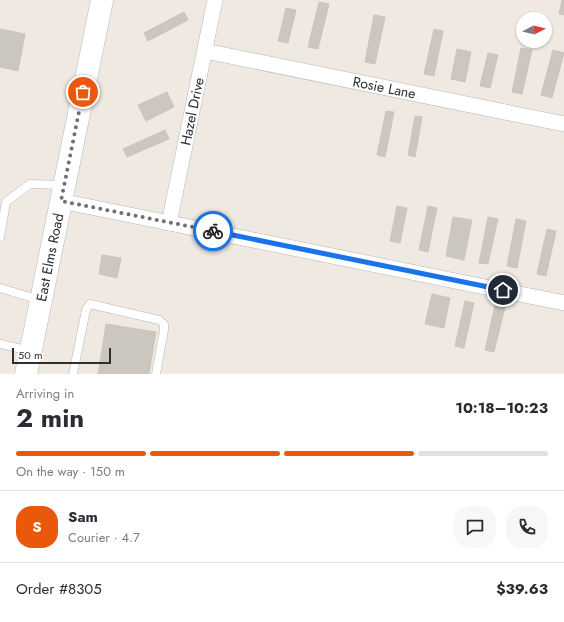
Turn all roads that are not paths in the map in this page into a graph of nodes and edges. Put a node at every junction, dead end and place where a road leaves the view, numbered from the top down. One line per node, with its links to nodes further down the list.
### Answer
1 (102, 0): 5 (main road, East Elms Road)
2 (215, 0): 3 (street, Hazel Drive)
3 (205, 51): 4 (street, Rosie Lane); 6 (street, Hazel Drive)
4 (564, 124)
5 (63, 193): 6 (street); 7 (lane); 9 (main road, East Elms Road)
6 (169, 223): 10 (street)
7 (0, 238)
8 (0, 288): 9 (lane)
9 (41, 300): 12 (main road, East Elms Road)
10 (564, 302)
11 (0, 344): 12 (lane)
12 (31, 351): 13 (main road, East Elms Road)
13 (26, 374)
14 (73, 374): 15 (lane)
15 (156, 374)

